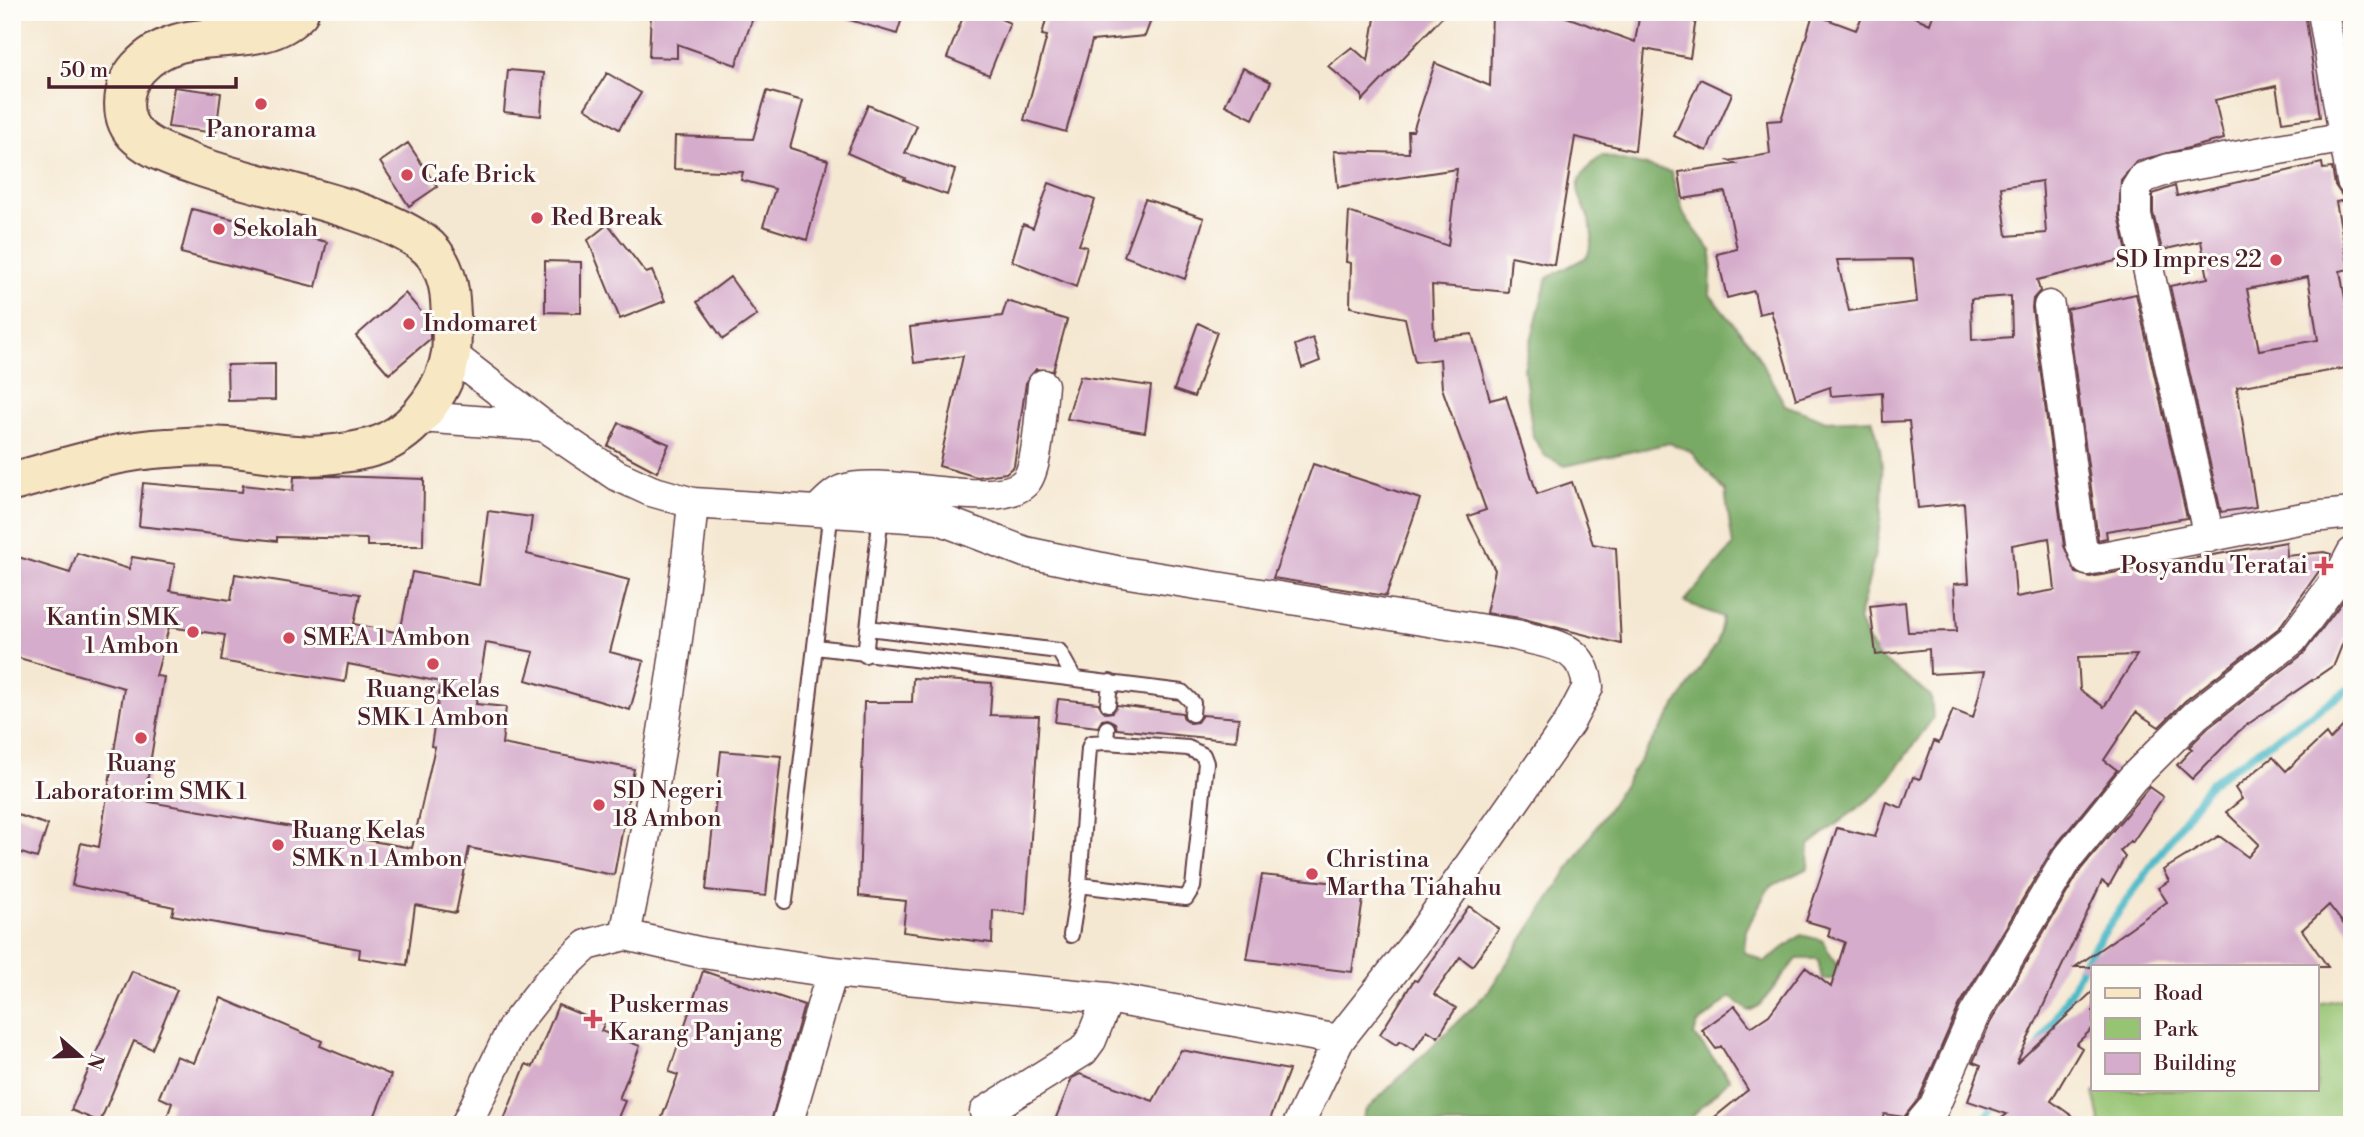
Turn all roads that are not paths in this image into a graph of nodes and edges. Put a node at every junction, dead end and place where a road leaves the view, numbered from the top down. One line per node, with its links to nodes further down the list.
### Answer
1 (299, 12): 6 (street)
2 (2323, 12): 3 (street)
3 (2346, 138): 4 (street); 15 (street)
4 (2352, 181)
5 (2049, 306): 15 (street)
6 (451, 354): 8 (street); 9 (street)
7 (1043, 385): 12 (street)
8 (420, 417): 9 (street); 10 (street)
9 (544, 426): 11 (street)
10 (12, 482)
11 (693, 503): 12 (street); 26 (street)
12 (824, 510): 14 (street); 18 (lane)
13 (2352, 513): 15 (street)
14 (881, 514): 17 (lane); 30 (street)
15 (2209, 537)
16 (2352, 553): 32 (street)
17 (868, 628): 19 (lane); 20 (lane)
18 (816, 647): 19 (lane); 25 (lane)
19 (865, 654): 20 (lane)
20 (1074, 678): 21 (lane)
21 (1110, 682): 22 (lane); 23 (lane)
22 (1108, 704)
23 (1192, 714)
24 (1079, 885): 24 (lane); 27 (lane)
25 (785, 901)
26 (625, 934): 28 (street); 33 (street)
27 (1071, 935)
28 (832, 972): 29 (street); 34 (street)
29 (1108, 998): 30 (street); 31 (street)
30 (1339, 1040): 35 (street)
31 (985, 1112)
32 (1926, 1116)
33 (466, 1125)
34 (787, 1125)
35 (1298, 1125)

